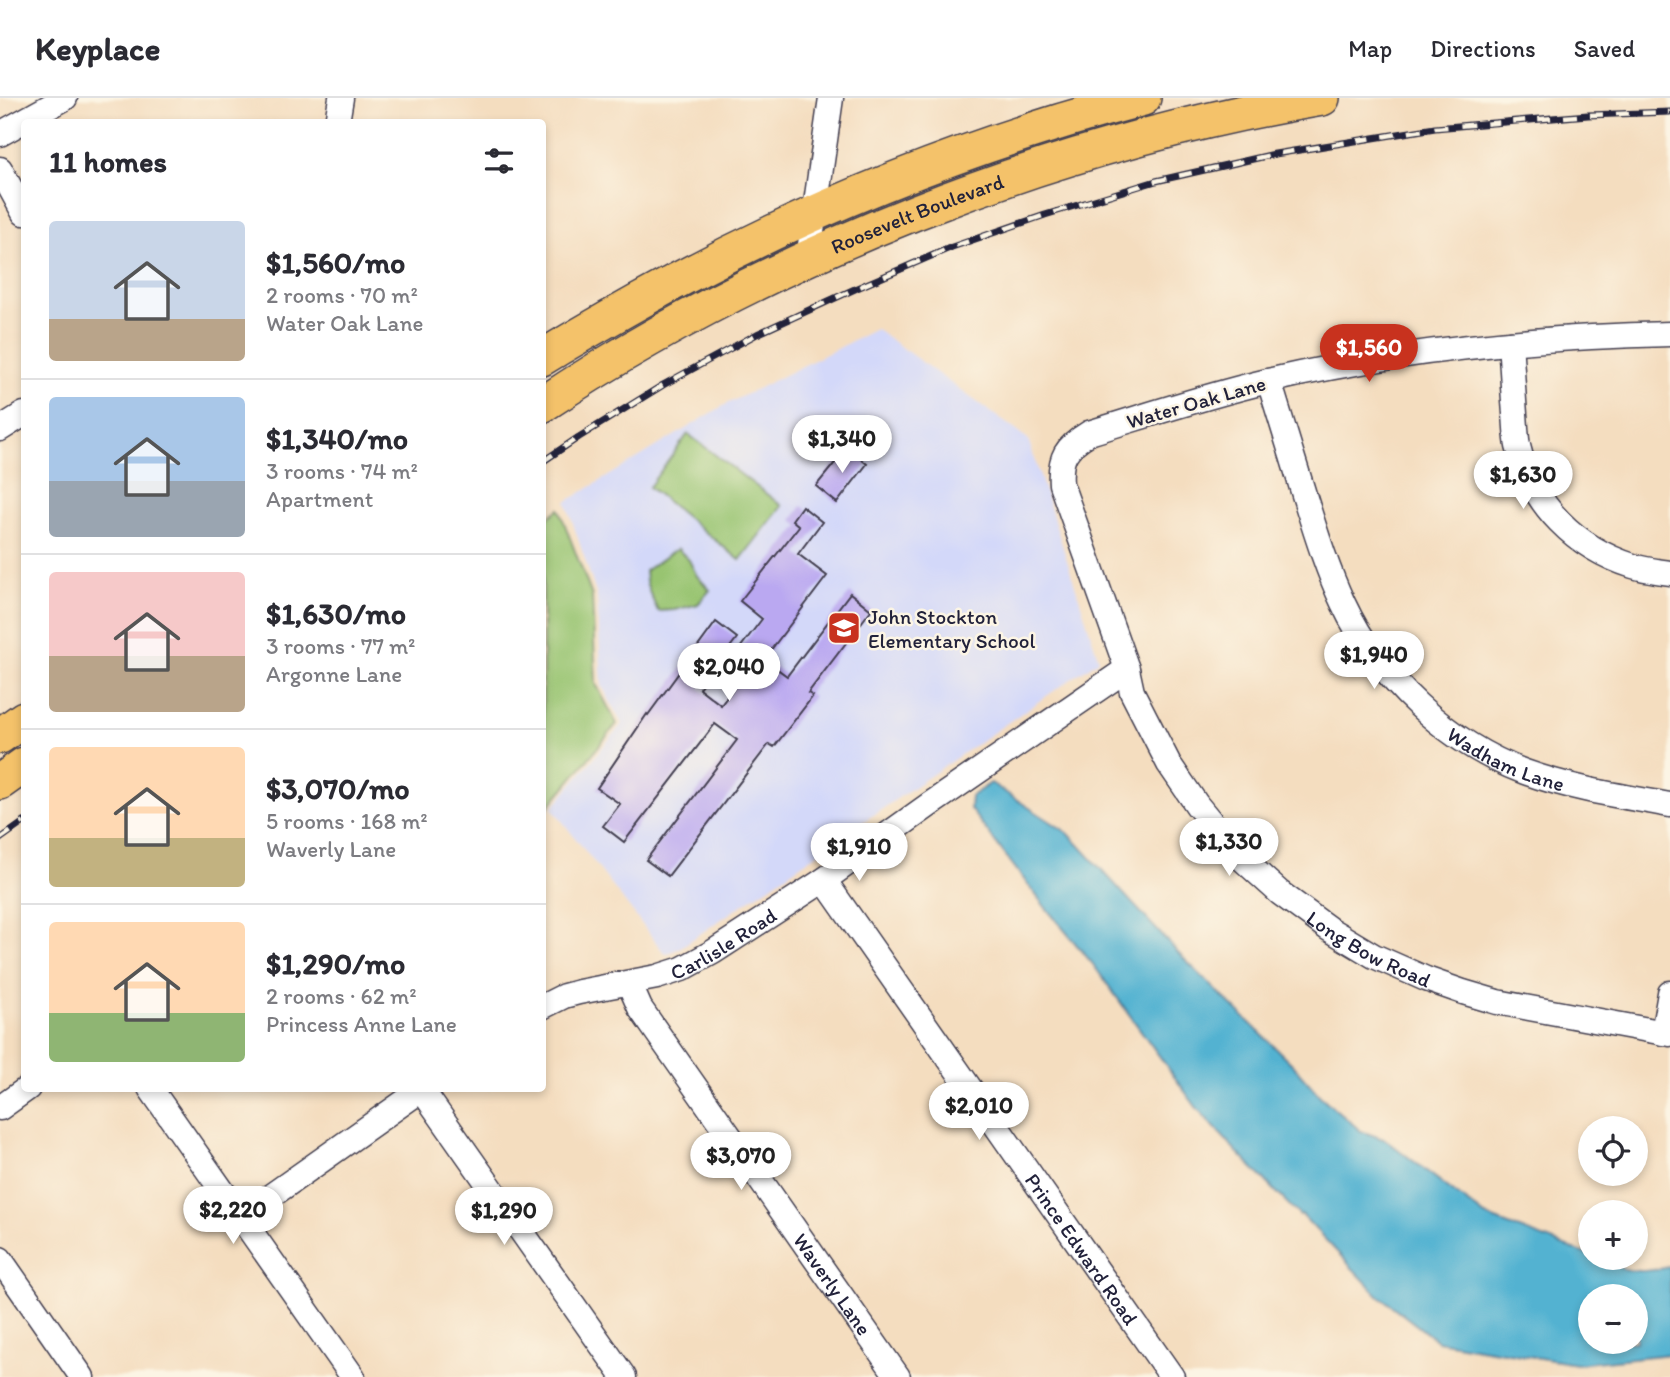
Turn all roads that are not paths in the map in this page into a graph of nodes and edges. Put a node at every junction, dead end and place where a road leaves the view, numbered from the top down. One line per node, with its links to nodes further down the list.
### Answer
1 (65, 98): 6 (street)
2 (341, 98): 7 (street)
3 (831, 98): 12 (street)
4 (1143, 98): 12 (highway, Roosevelt Boulevard)
5 (1322, 98): 13 (highway, Roosevelt Boulevard)
6 (27, 119)
7 (338, 119)
8 (21, 122): 9 (street)
9 (0, 134)
10 (0, 169): 11 (street)
11 (21, 208)
12 (814, 213): 13 (street); 16 (highway, Roosevelt Boulevard)
13 (808, 258): 18 (highway, Roosevelt Boulevard)
14 (1670, 334): 15 (street, Water Oak Lane)
15 (1510, 343): 17 (street, Water Oak Lane); 22 (street)
16 (546, 356)
17 (1269, 381): 21 (street, Water Oak Lane); 28 (street, Wadham Lane)
18 (546, 403)
19 (21, 416): 20 (street)
20 (0, 429)
21 (1064, 453): 23 (street, Long Bow Road)
22 (1670, 573)
23 (1127, 669): 29 (street, Carlisle Road); 33 (street, Long Bow Road)
24 (21, 721): 25 (highway)
25 (0, 736)
26 (21, 767): 27 (highway)
27 (0, 782)
28 (1670, 805)
29 (824, 880): 30 (street, Carlisle Road); 45 (street, Prince Edward Road)
30 (629, 983): 32 (street, Carlisle Road); 44 (street, Waverly Lane)
31 (1670, 993): 33 (street)
32 (546, 1005)
33 (1667, 1034)
34 (22, 1092): 38 (street)
35 (153, 1092): 39 (street)
36 (419, 1092): 39 (street)
37 (425, 1092): 43 (street)
38 (0, 1108)
39 (241, 1217): 42 (street)
40 (0, 1259): 41 (street)
41 (82, 1377)
42 (353, 1377)
43 (624, 1377)
44 (898, 1377)
45 (1172, 1377)

